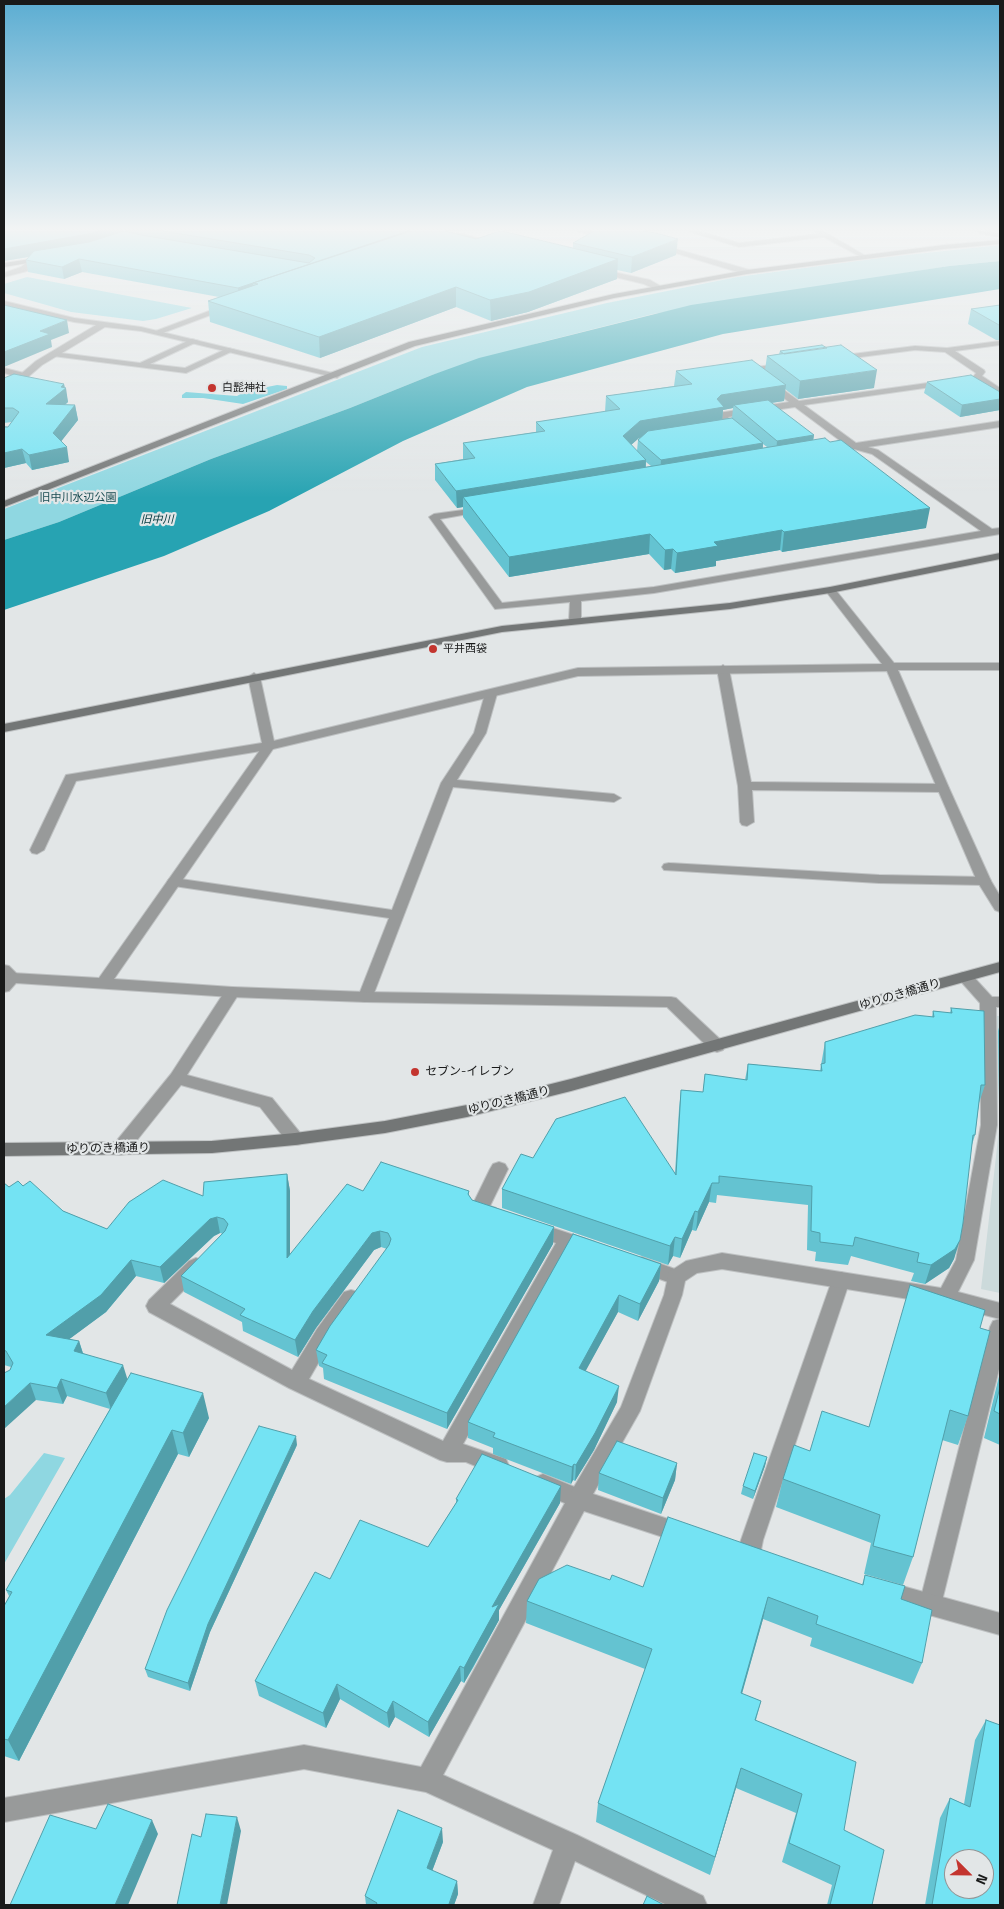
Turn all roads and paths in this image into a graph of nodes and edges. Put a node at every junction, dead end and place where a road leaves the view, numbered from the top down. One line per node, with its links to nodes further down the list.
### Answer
1 (81, 320): 4 (street)
2 (191, 320): 5 (street)
3 (513, 320): 15 (street)
4 (104, 324): 5 (street); 10 (street)
5 (157, 332): 6 (street)
6 (195, 340): 8 (street); 12 (street)
7 (1000, 343): 9 (street)
8 (232, 350): 12 (street); 15 (street)
9 (947, 350): 11 (street); 17 (street)
10 (53, 354): 12 (street); 16 (street)
11 (830, 359)
12 (140, 365)
13 (791, 365): 22 (street)
14 (4, 370): 16 (street)
15 (337, 375): 27 (street)
16 (24, 376): 20 (street)
17 (977, 377): 18 (street); 21 (street)
18 (967, 379)
19 (957, 380): 22 (street)
20 (4, 388)
21 (1000, 392)
22 (797, 404): 24 (street); 25 (street)
23 (1000, 424): 25 (street)
24 (715, 429)
25 (854, 446): 26 (street); 29 (street)
26 (818, 452)
27 (4, 504)
28 (492, 507): 32 (street)
29 (995, 532): 32 (street)
30 (1000, 556): 31 (street)
31 (830, 590): 33 (street); 35 (street)
32 (576, 598): 33 (street)
33 (575, 621): 37 (street)
34 (1000, 666): 35 (street)
35 (891, 667): 36 (street); 43 (street)
36 (723, 669): 38 (street); 42 (street)
37 (254, 677): 39 (street); 40 (street)
38 (491, 694): 40 (street); 41 (street)
39 (4, 728)
40 (270, 746): 46 (street); 49 (street)
41 (448, 783): 44 (street); 51 (street)
42 (745, 786): 43 (street); 45 (street)
43 (942, 788): 48 (street)
44 (614, 798)
45 (747, 822)
46 (37, 850)
47 (670, 867): 48 (street)
48 (984, 881): 50 (street)
49 (174, 882): 51 (street); 55 (street)
50 (1000, 908)
51 (397, 915): 57 (street)
52 (1000, 967): 53 (street, ゆりのき橋通り)
53 (965, 977): 58 (street); 59 (street, ゆりのき橋通り)
54 (6, 978): 55 (street)
55 (103, 984): 56 (street)
56 (232, 992): 57 (street); 60 (street)
57 (366, 997): 59 (street)
58 (994, 1002): 72 (street)
59 (717, 1046): 61 (street, ゆりのき橋通り)
60 (178, 1078): 61 (street); 63 (street)
61 (295, 1139): 63 (street, ゆりのき橋通り)
62 (4, 1150): 63 (street, ゆりのき橋通り)
63 (120, 1150)
64 (498, 1169): 65 (street)
65 (568, 1240): 66 (street); 76 (street)
66 (604, 1252)
67 (208, 1255): 75 (street)
68 (622, 1258): 69 (street)
69 (676, 1277): 71 (street); 77 (street)
70 (364, 1280): 75 (street)
71 (842, 1280): 72 (street); 79 (street)
72 (946, 1297): 73 (street)
73 (1000, 1310)
74 (1000, 1327): 81 (street)
75 (296, 1382): 76 (street)
76 (447, 1453): 77 (street)
77 (579, 1499): 78 (street); 83 (street)
78 (702, 1539)
79 (749, 1555)
80 (864, 1586): 81 (street)
81 (930, 1605): 82 (street)
82 (1000, 1624)
83 (427, 1780): 84 (street); 85 (street)
84 (4, 1810)
85 (568, 1844): 86 (street); 87 (street)
86 (546, 1905)
87 (694, 1905)

